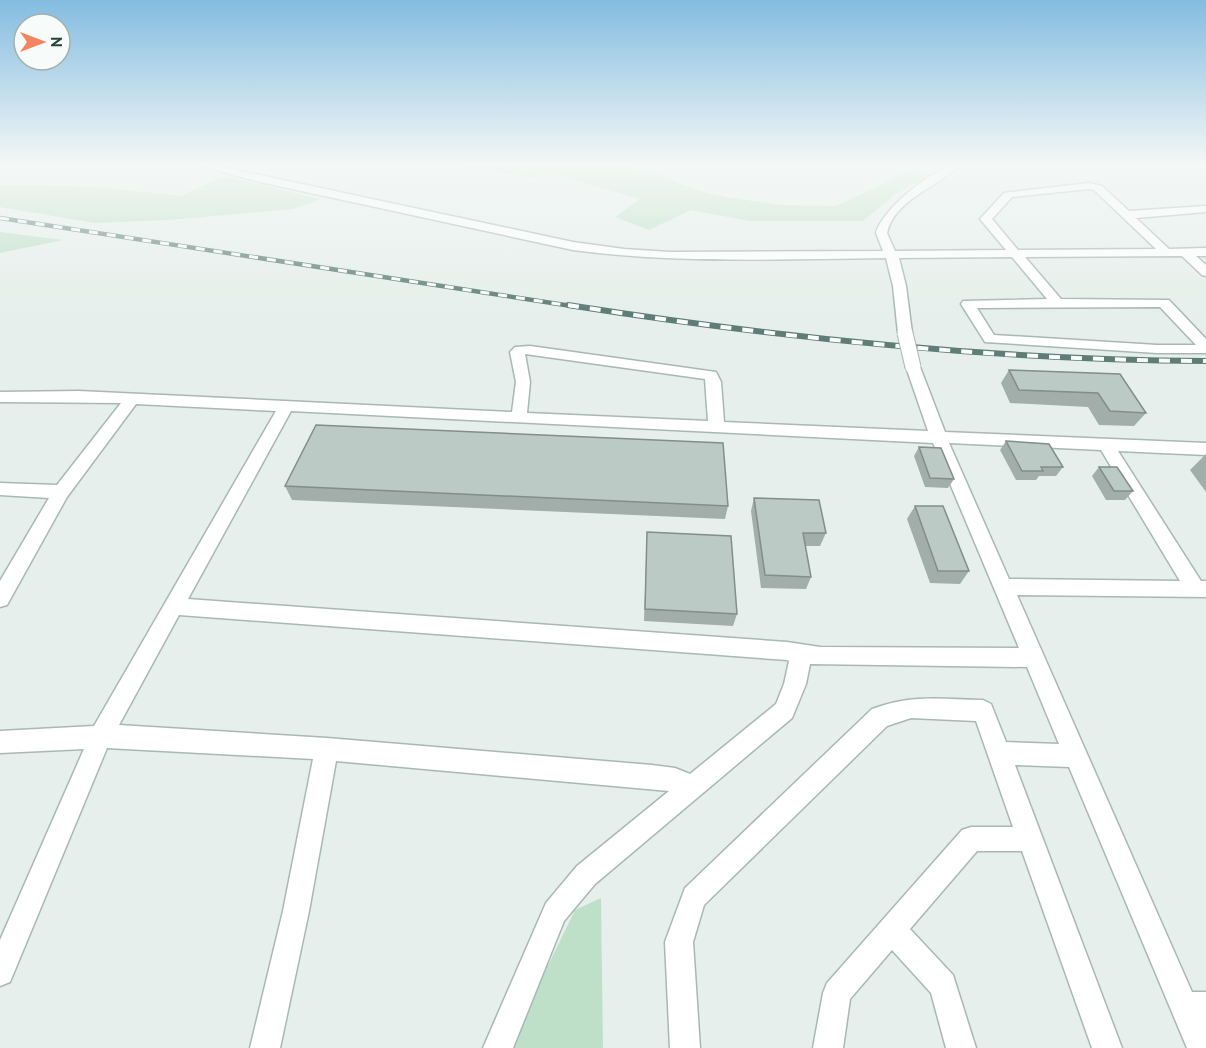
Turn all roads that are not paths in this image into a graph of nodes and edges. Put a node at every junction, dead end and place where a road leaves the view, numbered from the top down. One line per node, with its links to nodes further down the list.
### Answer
1 (423, 214): 9 (street)
2 (892, 214): 9 (street)
3 (991, 214): 10 (street)
4 (1141, 214): 5 (street)
5 (1126, 215): 6 (street)
6 (1166, 252): 7 (street); 10 (street)
7 (1185, 252): 8 (street); 11 (street)
8 (1206, 252)
9 (891, 254): 10 (street); 19 (street, bridge)
10 (1015, 254): 12 (street)
11 (1206, 272)
12 (1057, 303): 13 (street); 13 (street)
13 (1206, 348)
14 (0, 397): 15 (street)
15 (132, 399): 16 (street); 23 (street)
16 (286, 406): 17 (street); 27 (street)
17 (519, 418): 18 (street); 18 (street)
18 (716, 428): 19 (street)
19 (938, 436): 20 (street); 24 (street)
20 (1105, 444): 21 (street); 25 (street)
21 (1206, 449)
22 (0, 489): 23 (street)
23 (61, 492): 26 (street)
24 (1004, 587): 25 (street); 29 (street)
25 (1201, 589)
26 (0, 599)
27 (172, 606): 28 (street); 30 (street)
28 (801, 654): 29 (street); 35 (street)
29 (1034, 658): 34 (street)
30 (101, 736): 31 (street); 32 (street); 38 (street)
31 (0, 742)
32 (327, 749): 35 (street); 40 (street)
33 (999, 753): 34 (street); 36 (street); 42 (street)
34 (1076, 756): 39 (street)
35 (692, 786): 41 (street)
36 (1031, 840): 37 (street); 45 (street)
37 (892, 930): 43 (street); 44 (street)
38 (0, 972)
39 (1195, 1006): 46 (street)
40 (265, 1048)
41 (498, 1048)
42 (685, 1048)
43 (828, 1048)
44 (961, 1048)
45 (1107, 1048)
46 (1202, 1048)

